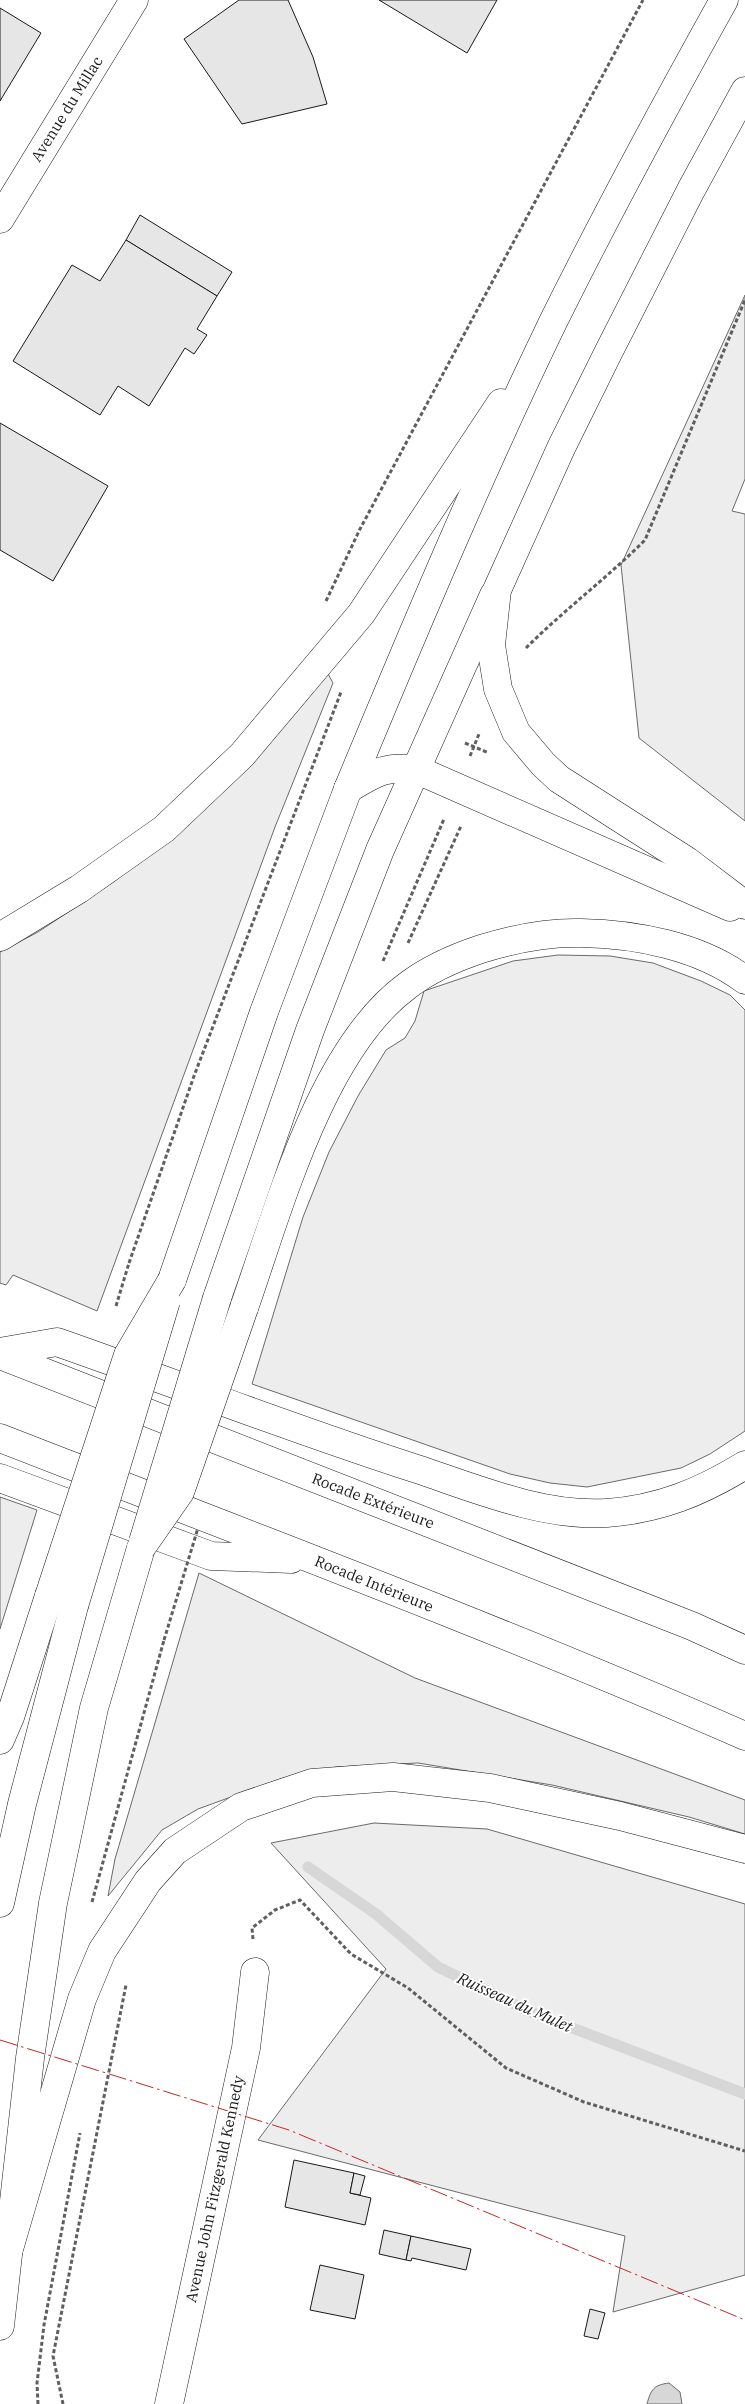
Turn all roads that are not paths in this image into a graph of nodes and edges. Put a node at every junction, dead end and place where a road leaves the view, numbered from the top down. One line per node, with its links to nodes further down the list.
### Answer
1 (134, 0): 4 (main road, Avenue du Millac)
2 (724, 0): 5 (main road)
3 (745, 91): 6 (main road)
4 (0, 219)
5 (554, 322): 8 (main road); 11 (main road)
6 (496, 590): 7 (main road); 9 (main road)
7 (415, 769): 8 (main road); 10 (main road); 18 (main road, bridge)
8 (348, 790): 13 (main road)
9 (745, 905)
10 (745, 914)
11 (0, 937)
12 (745, 980): 18 (main road, bridge)
13 (172, 1280): 22 (main road, bridge); 24 (main road, bridge)
14 (0, 1353): 16 (main road); 20 (main road, Rocade Extérieure)
15 (0, 1438): 19 (main road, Rocade Intérieure)
16 (745, 1465)
17 (0, 1478): 19 (main road)
18 (141, 1548): 26 (main road)
19 (310, 1559): 21 (main road, Rocade Intérieure)
20 (745, 1650)
21 (745, 1736)
22 (0, 1740)
23 (745, 1849): 26 (main road)
24 (0, 1903)
25 (255, 1972): 28 (main road, Avenue John Fitzgerald Kennedy)
26 (3, 2276): 27 (main road)
27 (0, 2326)
28 (169, 2404)

